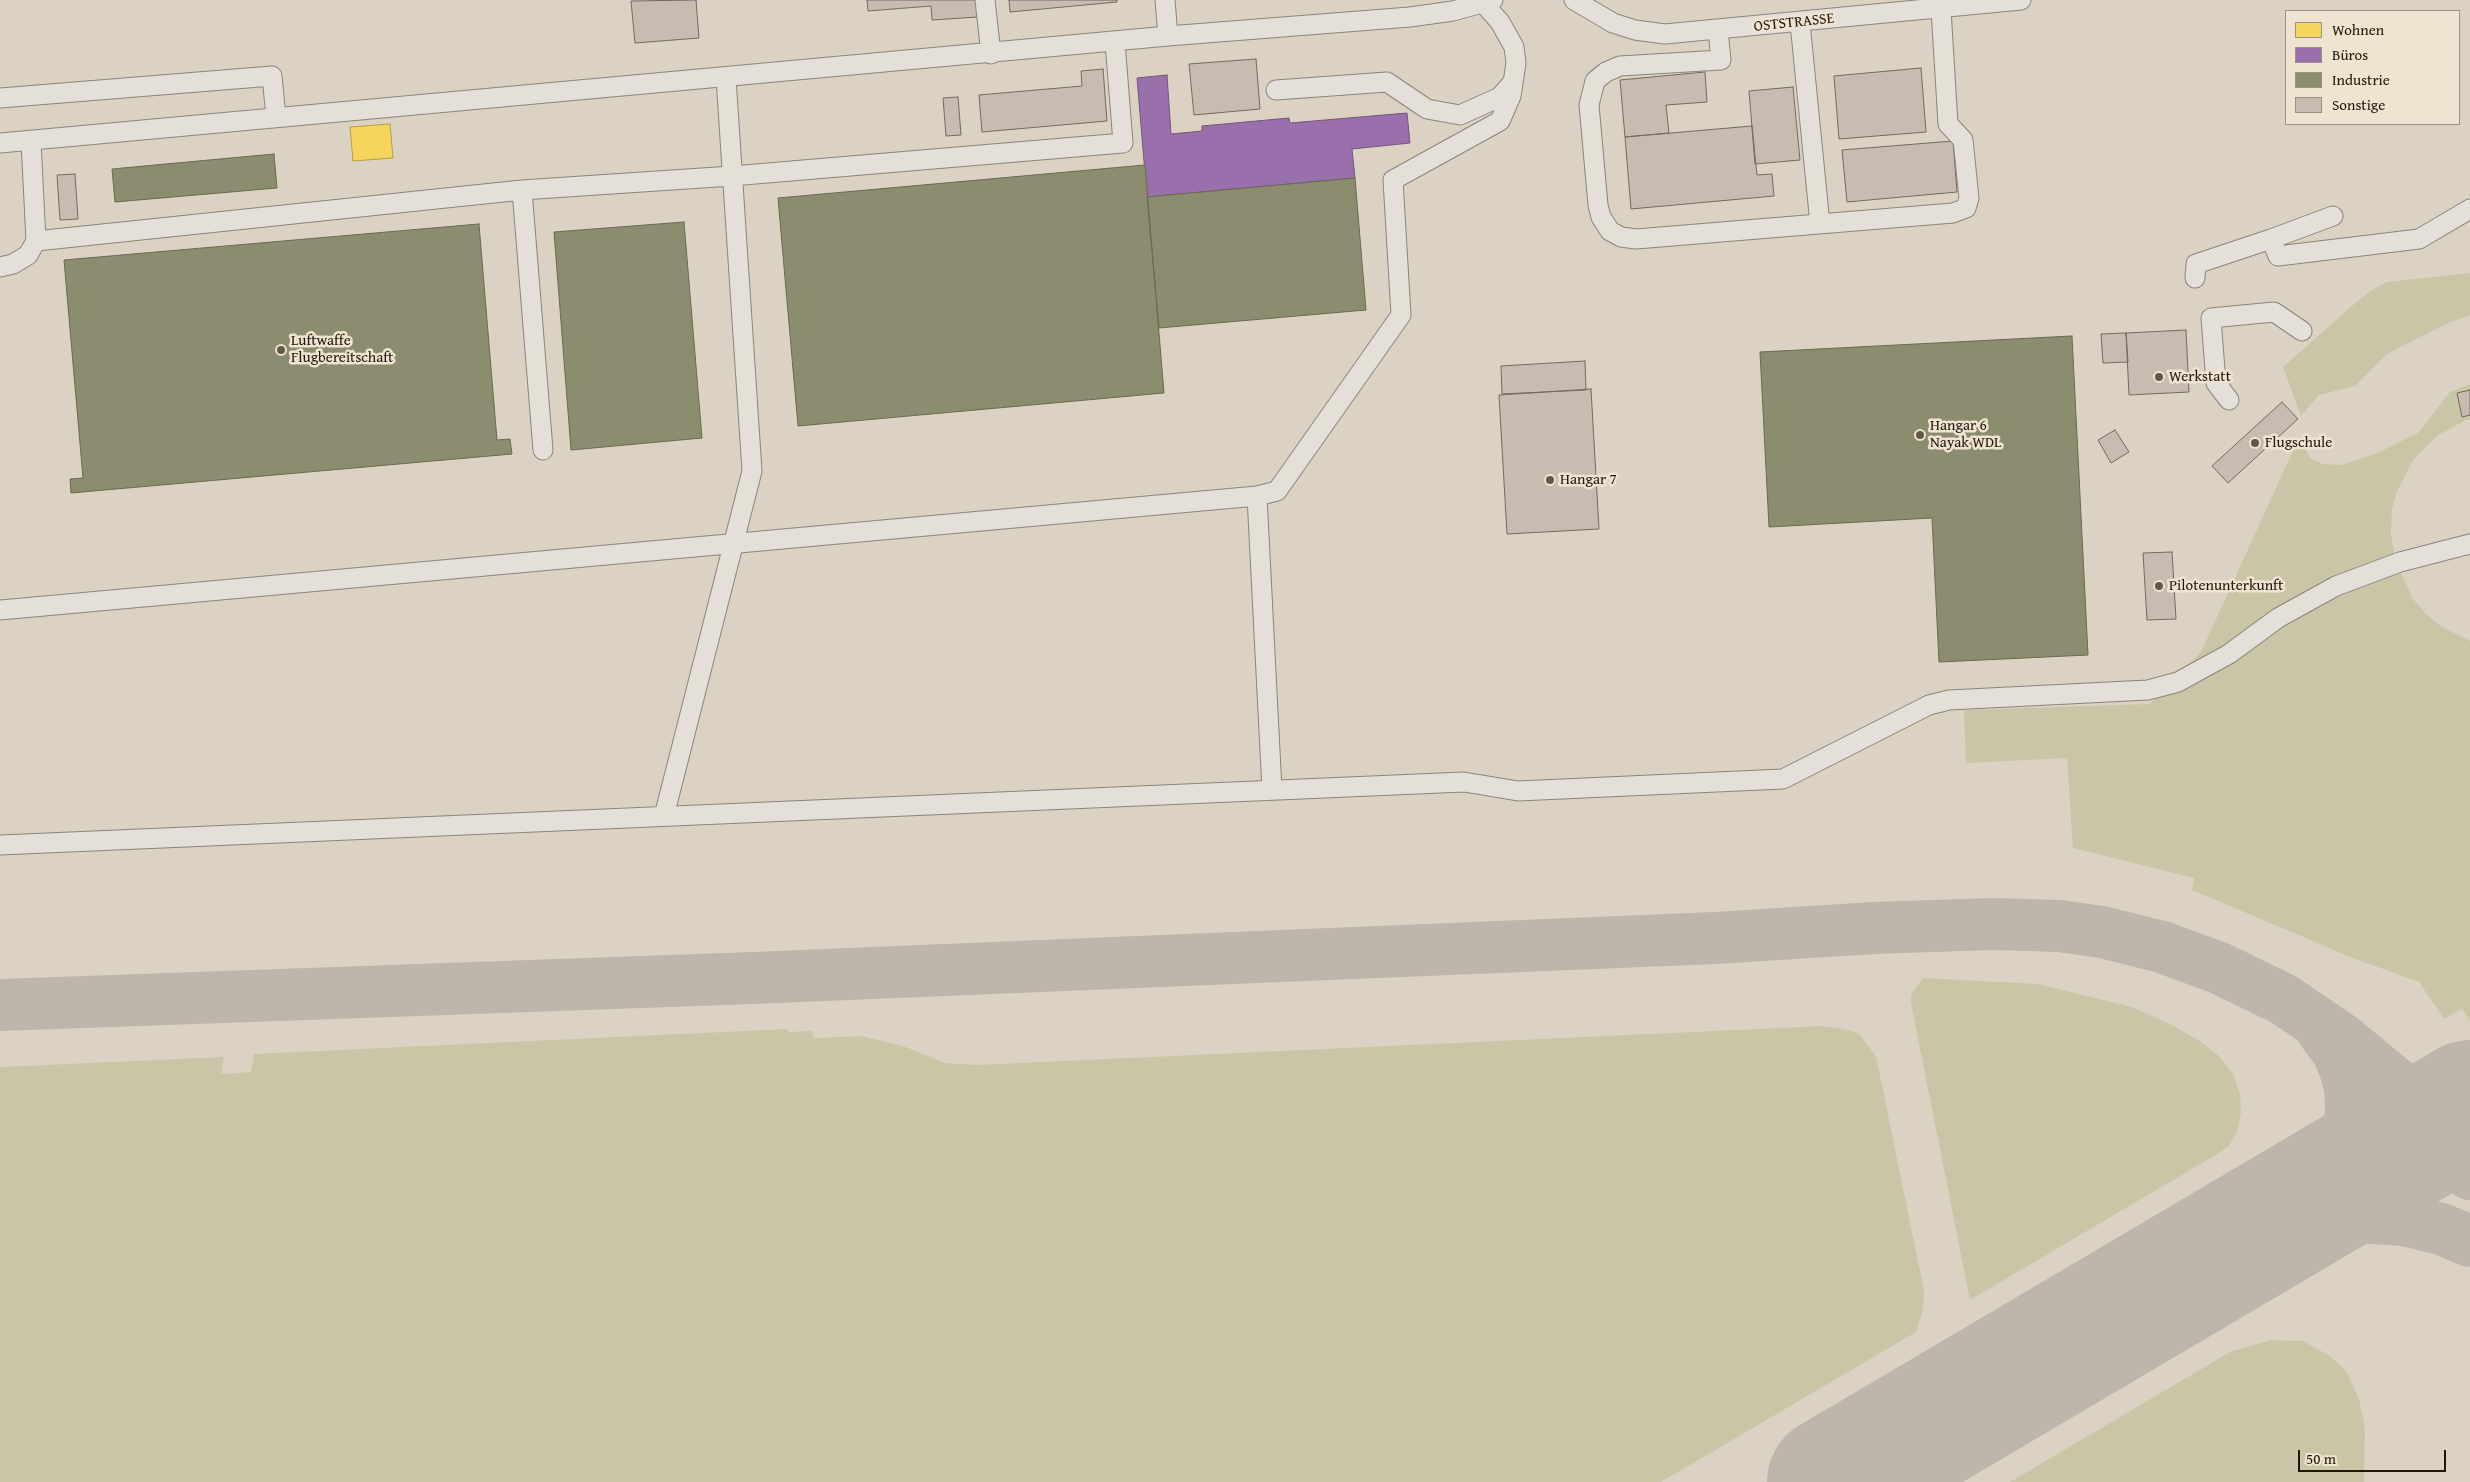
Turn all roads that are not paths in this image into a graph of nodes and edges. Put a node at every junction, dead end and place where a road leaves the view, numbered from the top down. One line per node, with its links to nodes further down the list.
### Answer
1 (986, 0): 12 (lane)
2 (1165, 0): 10 (lane)
3 (1574, 0): 9 (lane, OSTSTRASSE)
4 (2021, 0): 7 (lane, OSTSTRASSE)
5 (1488, 2): 6 (lane); 14 (lane)
6 (1409, 8): 10 (lane)
7 (1941, 9): 8 (lane, OSTSTRASSE); 24 (lane)
8 (1800, 23): 9 (lane, OSTSTRASSE); 24 (lane)
9 (1718, 30): 24 (lane)
10 (1168, 36): 11 (lane)
11 (1115, 42): 12 (lane); 20 (lane)
12 (990, 54): 13 (lane)
13 (726, 78): 17 (lane); 20 (lane)
14 (1514, 82): 15 (lane); 32 (lane)
15 (1276, 90)
16 (0, 98): 17 (lane)
17 (276, 117): 18 (lane)
18 (31, 141): 19 (lane); 26 (lane)
19 (0, 143)
20 (732, 176): 21 (lane); 33 (lane)
21 (522, 190): 26 (lane); 31 (lane)
22 (2470, 209): 25 (lane)
23 (2333, 216): 25 (lane)
24 (1820, 224)
25 (2271, 239): 28 (lane)
26 (36, 241): 27 (lane)
27 (0, 267)
28 (2195, 278)
29 (2302, 331): 30 (lane)
30 (2229, 400)
31 (543, 450)
32 (1257, 496): 33 (lane); 36 (lane)
33 (736, 543): 35 (lane); 37 (lane)
34 (2470, 544): 36 (lane)
35 (0, 610)
36 (1272, 790): 37 (lane)
37 (664, 816): 38 (lane)
38 (0, 844)

